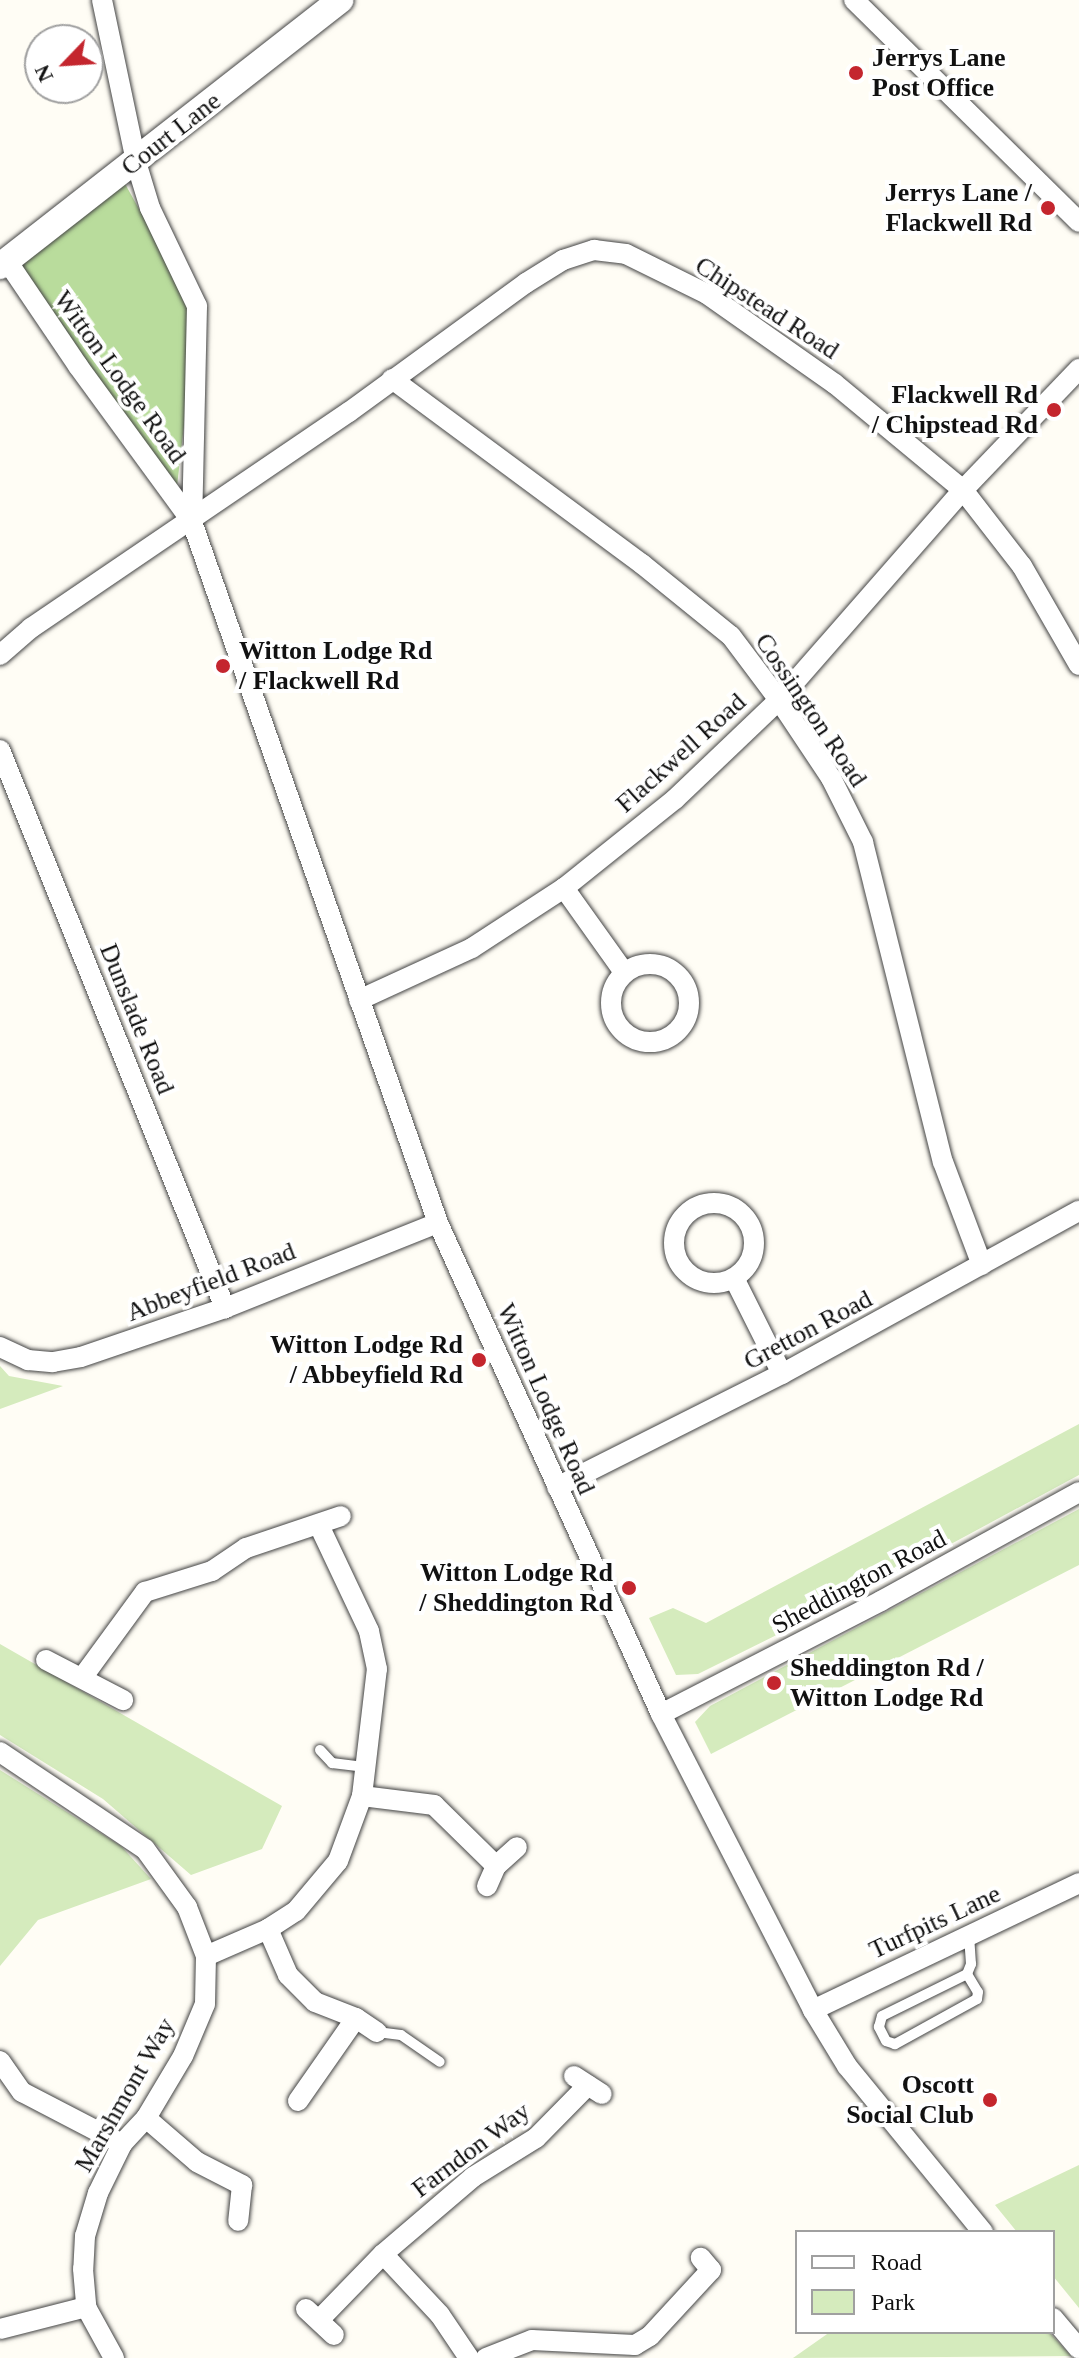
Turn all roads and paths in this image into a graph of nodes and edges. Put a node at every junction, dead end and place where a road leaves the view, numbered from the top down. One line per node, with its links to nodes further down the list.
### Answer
1 (102, 0): 4 (street, Witton Lodge Road)
2 (341, 0): 4 (street, Court Lane)
3 (854, 0): 5 (street)
4 (136, 162): 6 (street, Court Lane); 10 (street, Witton Lodge Road)
5 (1079, 222)
6 (4, 263): 10 (street, Witton Lodge Road)
7 (1079, 369): 9 (street, Flackwell Road)
8 (392, 379): 9 (street, Chipstead Road); 10 (street, Chipstead Road); 13 (street, Cossington Road)
9 (963, 490): 12 (street, Chipstead Road); 13 (street, Flackwell Road)
10 (192, 522): 11 (street); 17 (street, Witton Lodge Road)
11 (0, 655)
12 (1079, 665)
13 (779, 700): 15 (street, Flackwell Road); 20 (street, Cossington Road)
14 (0, 750): 22 (street, Dunslade Road)
15 (564, 888): 16 (street); 17 (street, Flackwell Road)
16 (624, 972)
17 (359, 1000): 19 (street, Witton Lodge Road)
18 (1079, 1211): 20 (street, Gretton Road)
19 (438, 1223): 22 (street, Abbeyfield Road); 25 (street, Witton Lodge Road)
20 (982, 1265): 24 (street, Gretton Road)
21 (735, 1280): 21 (street); 24 (street)
22 (225, 1308): 23 (street, Abbeyfield Road)
23 (0, 1347)
24 (782, 1374): 25 (street, Gretton Road)
25 (557, 1487): 32 (street, Witton Lodge Road)
26 (1079, 1492): 32 (street, Sheddington Road)
27 (341, 1516): 28 (street)
28 (319, 1525): 30 (street); 35 (street)
29 (46, 1660): 30 (street)
30 (82, 1678): 31 (street)
31 (123, 1700)
32 (661, 1714): 45 (street, Witton Lodge Road)
33 (320, 1750): 35 (lane)
34 (0, 1752): 43 (street, Marshmont Way)
35 (366, 1767): 36 (street)
36 (362, 1796): 38 (street); 41 (street)
37 (517, 1847): 38 (street)
38 (496, 1866): 40 (street)
39 (1079, 1883): 42 (street, Turfpits Lane)
40 (487, 1886)
41 (268, 1929): 43 (street); 46 (street)
42 (969, 1935): 44 (lane); 45 (street, Turfpits Lane)
43 (206, 1956): 52 (street, Marshmont Way)
44 (967, 1974): 44 (lane)
45 (813, 2010): 55 (street, Witton Lodge Road)
46 (356, 2018): 47 (street); 51 (street)
47 (377, 2032): 49 (lane)
48 (0, 2061): 53 (street)
49 (440, 2062)
50 (588, 2085): 56 (street, Farndon Way)
51 (298, 2101)
52 (146, 2118): 53 (street, Marshmont Way); 54 (street)
53 (122, 2144): 58 (street, Marshmont Way)
54 (238, 2221)
55 (981, 2230)
56 (383, 2254): 59 (street, Farndon Way); 64 (street)
57 (712, 2270): 65 (street)
58 (86, 2307): 61 (street); 63 (street, Marshmont Way)
59 (319, 2321)
60 (1055, 2321): 62 (street)
61 (0, 2329)
62 (1078, 2354)
63 (114, 2358)
64 (469, 2358)
65 (486, 2358)

